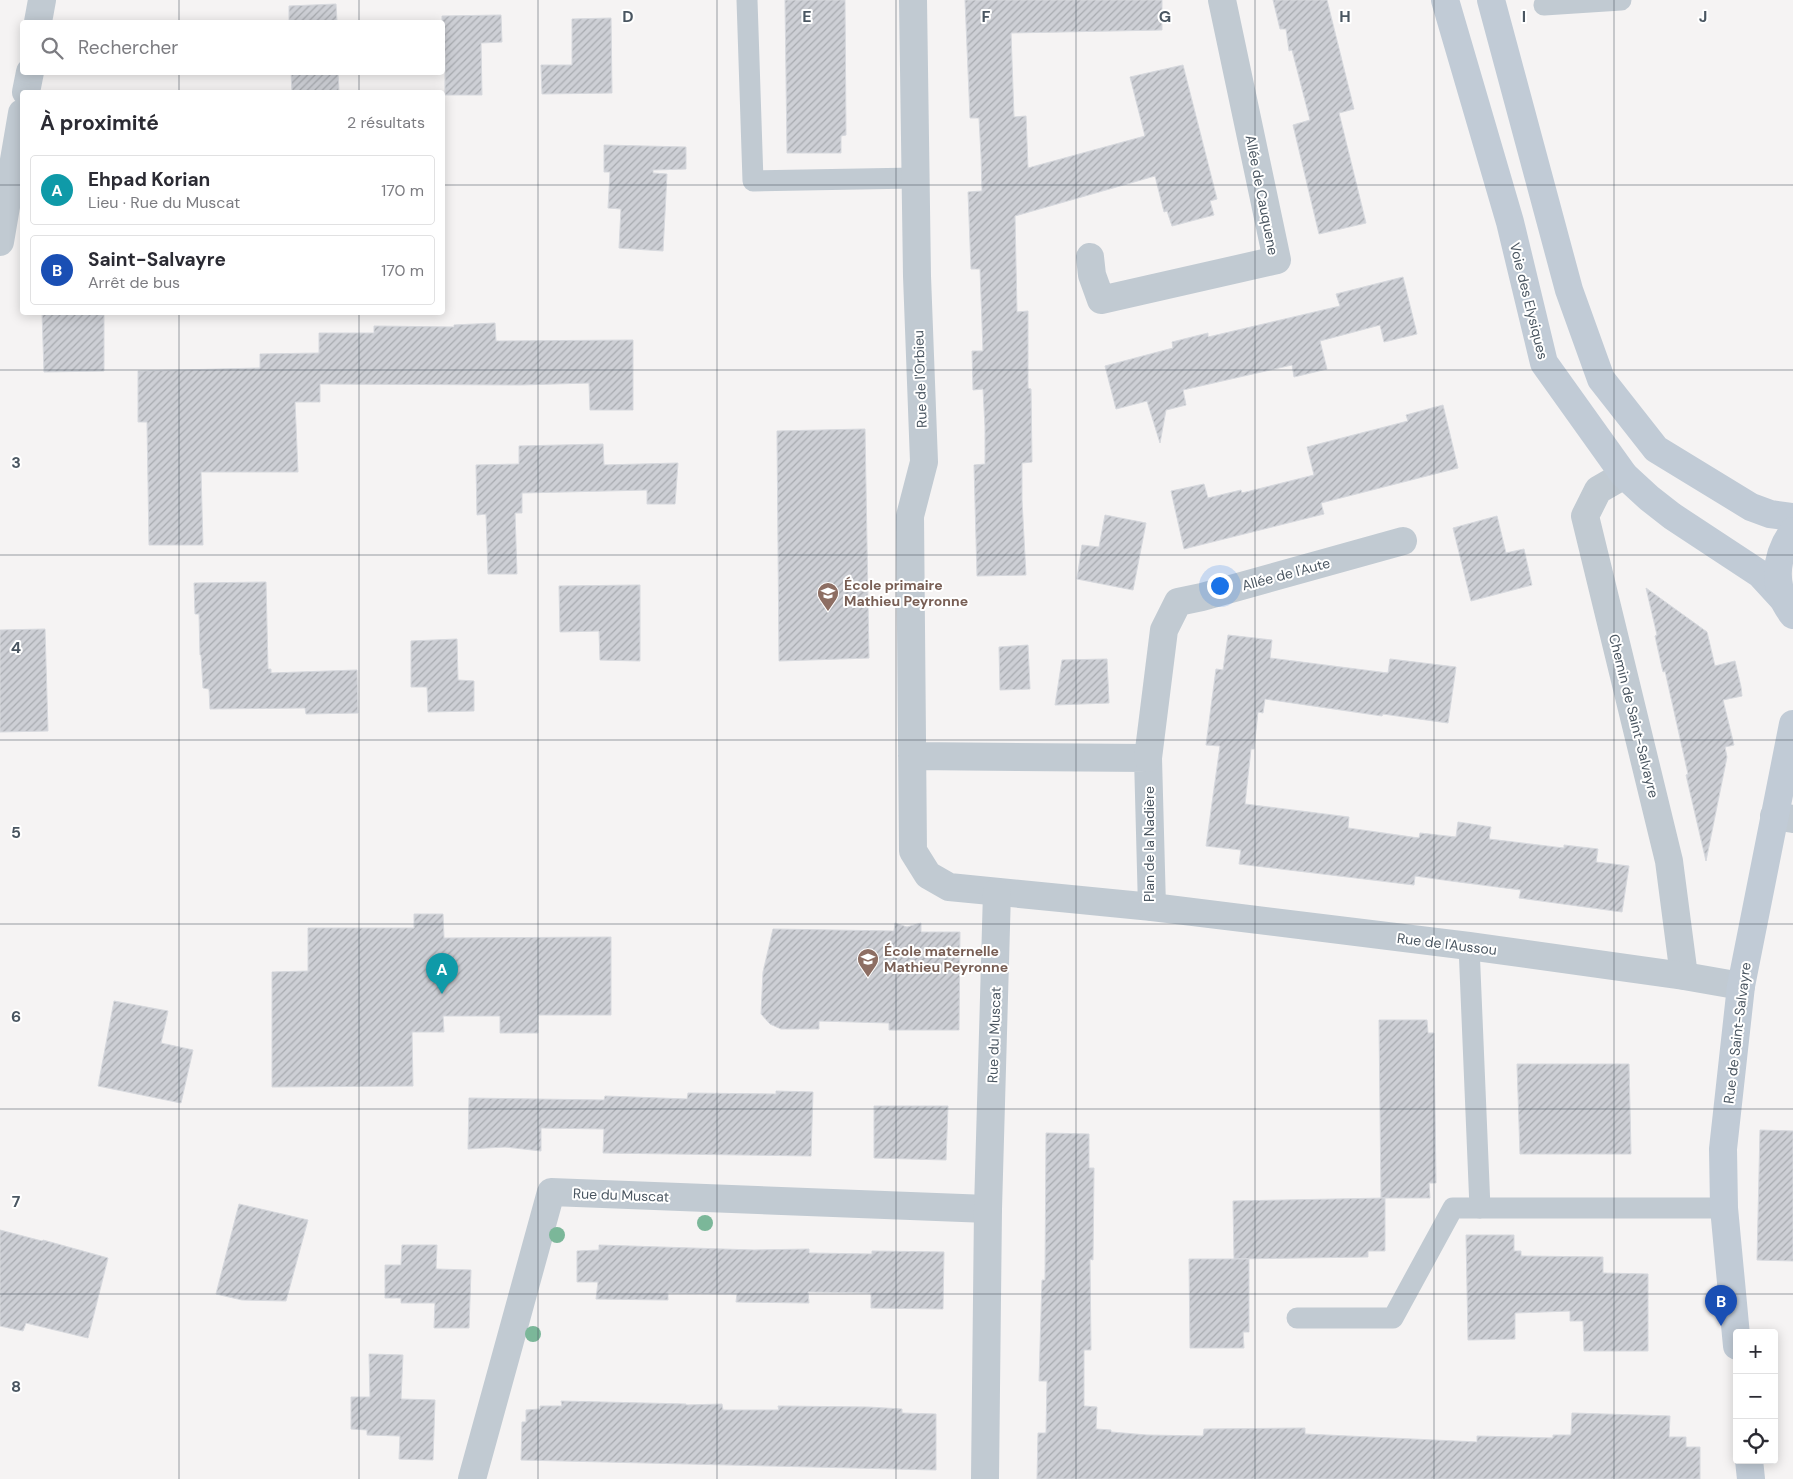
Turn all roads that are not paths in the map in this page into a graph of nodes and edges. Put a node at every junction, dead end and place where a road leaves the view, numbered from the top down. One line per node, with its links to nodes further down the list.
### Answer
1 (42, 0): 9 (street)
2 (747, 0): 13 (lane)
3 (913, 0): 13 (street, Rue de l'Orbieu)
4 (1222, 0): 15 (street, Allée de Cauquene)
5 (1445, 0): 16 (street, Voie des Elysiques)
6 (1491, 0): 17 (street)
7 (1621, 0): 8 (lane)
8 (1544, 5)
9 (38, 20)
10 (29, 75): 11 (street)
11 (26, 90)
12 (20, 125): 14 (street)
13 (916, 178): 22 (street, Rue de l'Orbieu)
14 (0, 242)
15 (1090, 257)
16 (1624, 475): 20 (street, Voie des Elysiques); 28 (street, Chemin de Saint-Salvayre)
17 (1793, 516)
18 (1793, 531): 20 (street)
19 (1403, 542): 23 (street, Allée de l'Aute)
20 (1788, 606)
21 (1793, 724): 24 (street, Rue de Saint-Salvayre)
22 (912, 756): 23 (street); 25 (street, Plan de la Nadière)
23 (1148, 758): 26 (street, Plan de la Nadière)
24 (1784, 817): 29 (street, Rue de Saint-Salvayre)
25 (998, 892): 26 (street, Plan de la Nadière); 32 (street, Rue du Muscat)
26 (1152, 907): 27 (street, Rue de l'Aussou)
27 (1470, 946): 28 (street, Rue de l'Aussou); 30 (lane)
28 (1684, 976): 29 (street, Rue de l'Aussou)
29 (1741, 986): 31 (street, Rue de Saint-Salvayre)
30 (1480, 1208): 31 (lane); 33 (lane)
31 (1724, 1208): 34 (street, Rue de Saint-Salvayre)
32 (988, 1209): 36 (street, Rue du Muscat); 37 (street, Rue du Muscat)
33 (1297, 1318)
34 (1735, 1329)
35 (1749, 1464): 38 (street)
36 (472, 1479)
37 (985, 1479)
38 (1751, 1479)

